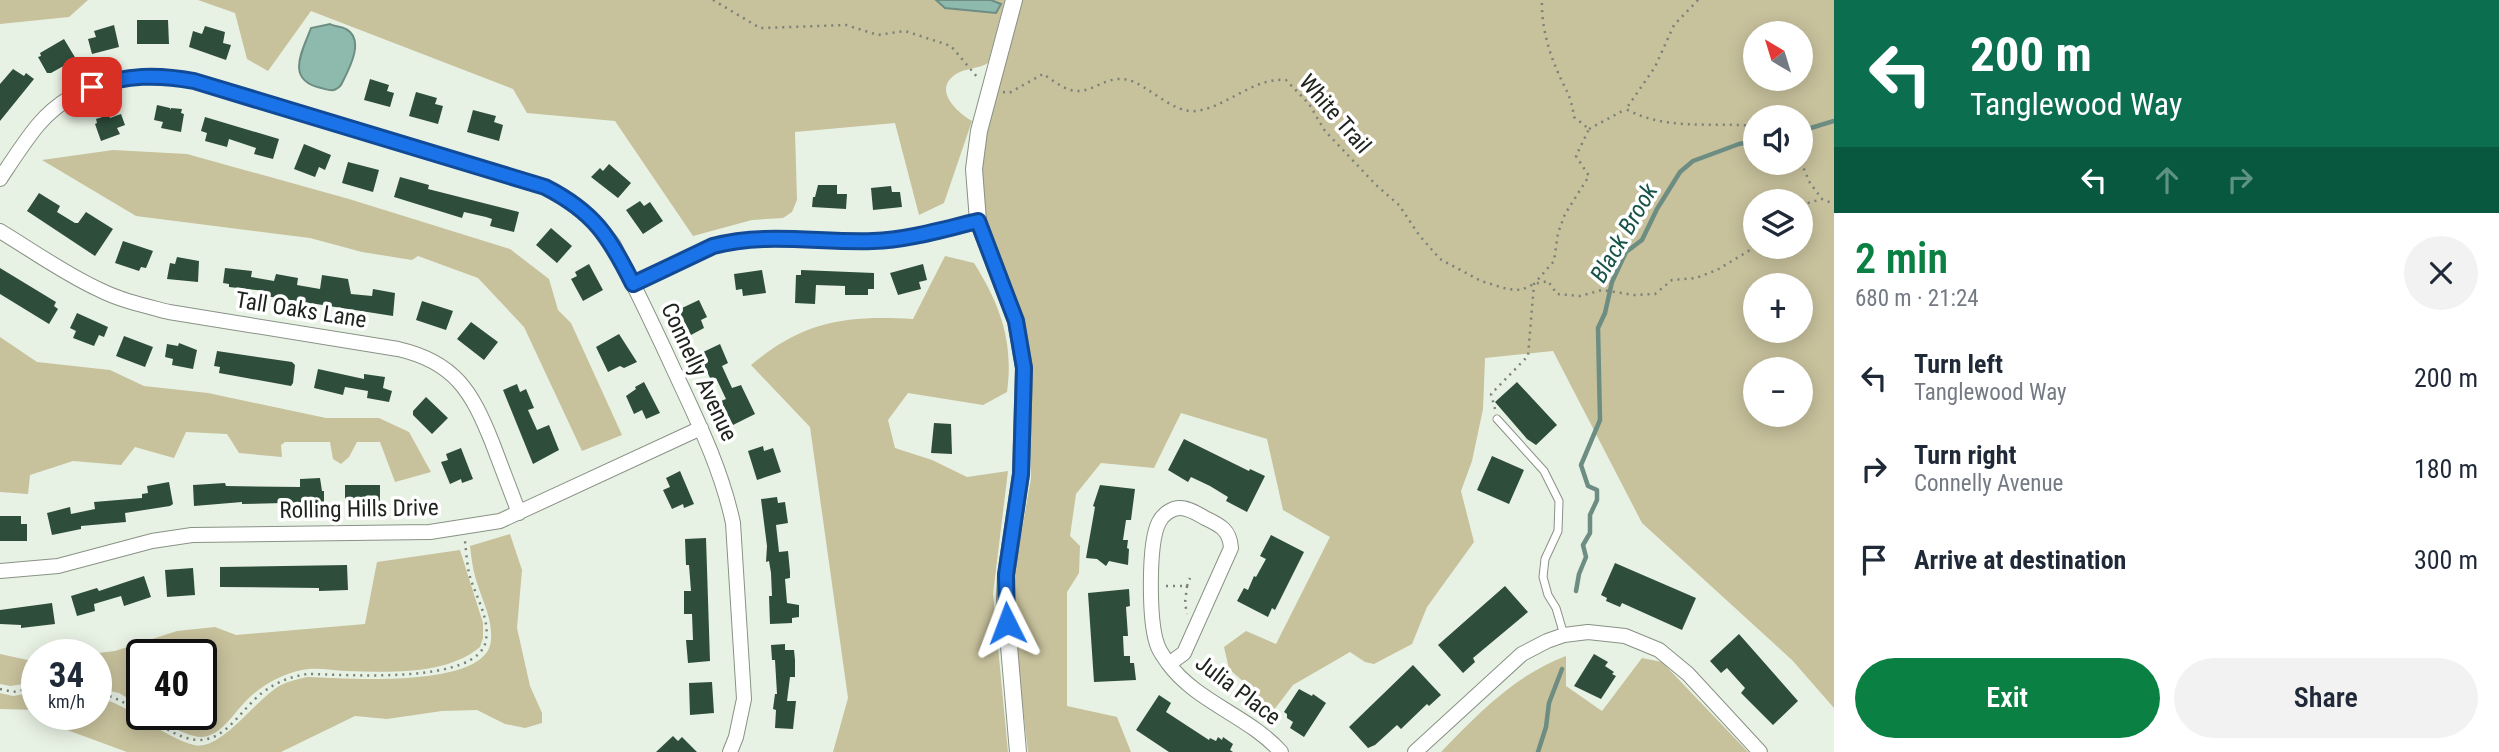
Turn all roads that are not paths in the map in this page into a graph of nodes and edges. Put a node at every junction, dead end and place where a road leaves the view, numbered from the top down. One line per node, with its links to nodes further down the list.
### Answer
1 (1014, 0): 3 (street)
2 (0, 179): 5 (street, Connelly Avenue)
3 (978, 221): 5 (street); 13 (street)
4 (0, 231): 8 (street, Tall Oaks Lane)
5 (633, 284): 7 (street, Connelly Avenue)
6 (1497, 419): 10 (lane)
7 (701, 428): 8 (street, Rolling Hills Drive); 12 (street, Connelly Avenue)
8 (519, 513): 9 (street, Rolling Hills Drive)
9 (0, 570)
10 (1564, 635): 15 (street); 16 (street)
11 (1169, 664): 11 (street, Julia Place); 14 (street, Julia Place)
12 (730, 752)
13 (1018, 752)
14 (1281, 752)
15 (1415, 752)
16 (1760, 752)

